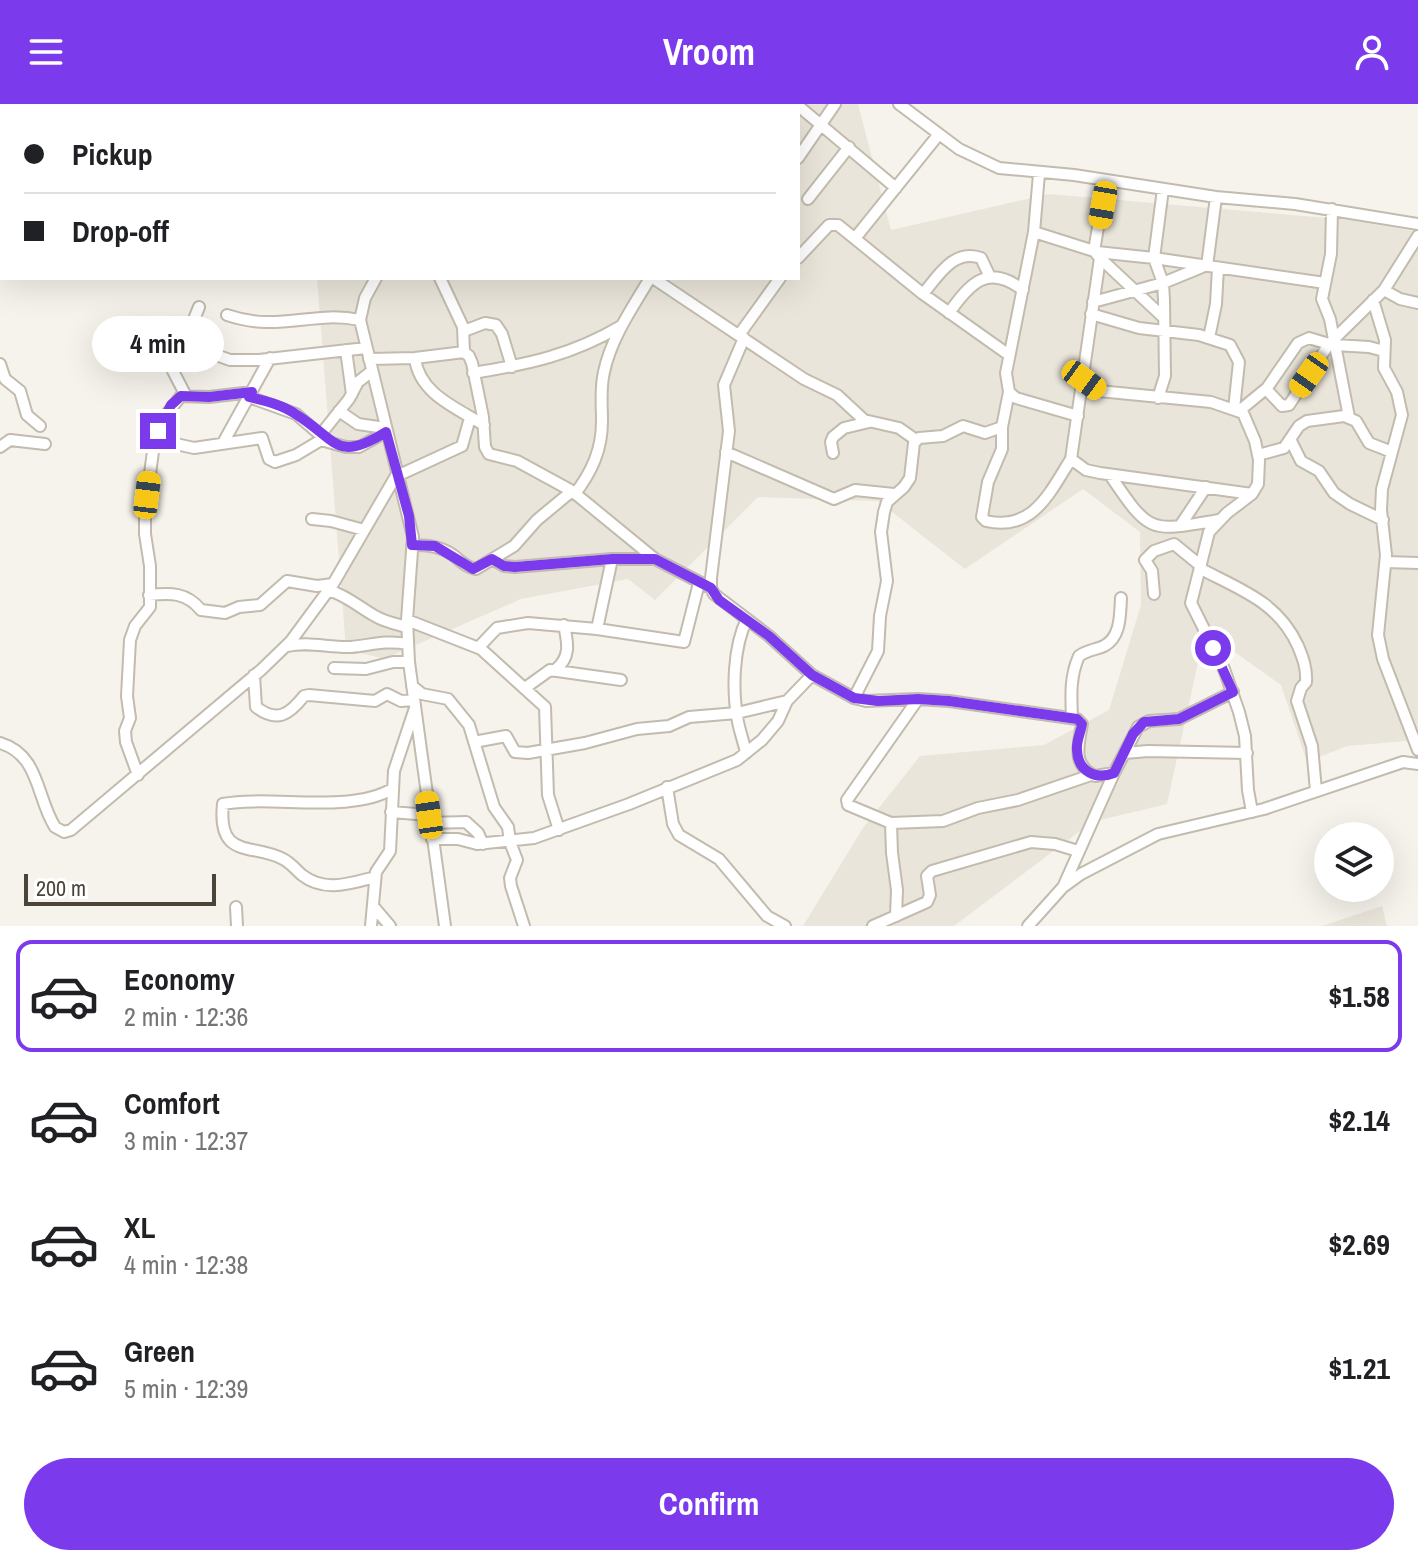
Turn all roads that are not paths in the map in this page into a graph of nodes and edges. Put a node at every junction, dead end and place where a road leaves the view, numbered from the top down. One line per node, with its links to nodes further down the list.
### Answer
1 (835, 104): 4 (street)
2 (899, 104): 5 (street)
3 (800, 107): 4 (street)
4 (820, 123): 6 (street); 7 (street)
5 (939, 134): 8 (street); 10 (street)
6 (849, 147): 10 (street); 13 (street)
7 (800, 155)
8 (1039, 174): 9 (street); 16 (street)
9 (1106, 180): 11 (street); 19 (street)
10 (896, 188): 18 (street)
11 (1163, 189): 12 (street); 21 (street)
12 (1216, 197): 14 (street); 22 (street)
13 (808, 199)
14 (1332, 209): 15 (street); 31 (street)
15 (1418, 224)
16 (1034, 232): 19 (street); 32 (street)
17 (1418, 236): 34 (street)
18 (856, 237): 20 (street); 35 (street)
19 (1097, 254): 21 (street); 33 (street); 38 (street)
20 (800, 256)
21 (1154, 258): 22 (street); 30 (street)
22 (1210, 267): 29 (street); 30 (street); 50 (street)
23 (990, 277): 32 (street); 35 (street); 41 (street)
24 (375, 280): 45 (street)
25 (441, 280): 48 (street)
26 (650, 280): 46 (street)
27 (654, 280): 49 (street)
28 (779, 280): 49 (street)
29 (1308, 280): 31 (street); 36 (street)
30 (1163, 283): 33 (street); 44 (street)
31 (1325, 283): 36 (street)
32 (1023, 290): 57 (street)
33 (1133, 290): 38 (street); 44 (street)
34 (1384, 290): 37 (street); 39 (street)
35 (923, 294): 41 (street)
36 (1322, 299): 51 (street)
37 (1373, 300): 51 (street); 54 (street)
38 (1093, 302): 42 (street)
39 (1418, 303)
40 (199, 307): 53 (street)
41 (949, 313): 57 (street)
42 (1091, 314): 47 (street); 64 (street)
43 (227, 315): 45 (street)
44 (1163, 317): 47 (street)
45 (360, 320): 56 (street)
46 (621, 326): 61 (street); 96 (street)
47 (1164, 330): 50 (street); 70 (street)
48 (464, 331): 55 (street); 61 (street)
49 (741, 337): 76 (street); 88 (street)
50 (1209, 338): 71 (street)
51 (1332, 343): 54 (street); 65 (street); 65 (street); 74 (street)
52 (346, 350): 56 (street); 58 (street); 68 (street)
53 (183, 351): 58 (street); 69 (street)
54 (1384, 351): 89 (street)
55 (464, 352): 59 (street); 63 (street)
56 (368, 353): 59 (street); 62 (street)
57 (1009, 355): 66 (street)
58 (270, 358): 67 (street)
59 (415, 358): 75 (street)
60 (0, 364): 78 (street)
61 (512, 367): 63 (street)
62 (372, 371): 68 (street); 80 (street)
63 (473, 373): 77 (street)
64 (1084, 380): 70 (street); 73 (street)
65 (1266, 389): 71 (street)
66 (1009, 392): 73 (street); 79 (street)
67 (251, 394): 69 (street); 81 (street); 84 (street)
68 (352, 394): 72 (street)
69 (186, 396): 118 (street)
70 (1158, 398): 71 (street)
71 (1237, 410): 91 (street)
72 (339, 411): 80 (street); 81 (street)
73 (1078, 416): 92 (street)
74 (1349, 417): 83 (street); 89 (street)
75 (470, 418): 77 (street); 93 (street)
76 (869, 422): 82 (street); 90 (street)
77 (484, 425): 96 (street)
78 (40, 426)
79 (1002, 427): 82 (street); 92 (street)
80 (385, 430): 81 (street); 93 (street)
81 (323, 436): 84 (street)
82 (916, 440): 97 (street)
83 (1291, 441): 91 (street); 101 (street)
84 (223, 443): 86 (street)
85 (45, 444): 87 (street)
86 (176, 444)
87 (0, 447)
88 (726, 452): 97 (street); 116 (street)
89 (1392, 452): 101 (street)
90 (833, 453)
91 (1258, 455): 98 (street)
92 (1071, 459): 94 (street)
93 (397, 475): 104 (street); 106 (street)
94 (1110, 475): 95 (street); 103 (street)
95 (1206, 487): 98 (street); 103 (street)
96 (574, 493): 108 (street); 110 (street)
97 (894, 494): 136 (street)
98 (1252, 494): 100 (street)
99 (312, 519): 104 (street)
100 (1219, 520): 102 (street); 107 (street)
101 (1383, 520): 111 (street)
102 (1193, 525): 103 (street); 107 (street)
103 (1179, 526): 105 (street)
104 (364, 530): 115 (street)
105 (1167, 544): 113 (street); 117 (street)
106 (412, 545): 108 (street); 121 (street)
107 (1205, 545): 113 (street)
108 (492, 559): 109 (street)
109 (612, 559): 110 (street); 123 (street)
110 (655, 559): 114 (street)
111 (1386, 562): 112 (street); 146 (street)
112 (1418, 563)
113 (1201, 568): 135 (street); 157 (street)
114 (699, 583): 116 (street); 123 (street)
115 (330, 587): 118 (street); 121 (street); 125 (street)
116 (711, 588): 120 (street)
117 (1154, 594)
118 (149, 595): 153 (street)
119 (1121, 598): 141 (street)
120 (747, 619): 131 (street); 140 (street)
121 (407, 624): 124 (street); 126 (street)
122 (564, 625): 123 (street); 126 (street); 129 (street)
123 (597, 629)
124 (408, 644): 125 (street); 127 (street)
125 (286, 647): 130 (street)
126 (478, 648): 134 (street)
127 (409, 662): 128 (street); 133 (street)
128 (334, 668)
129 (555, 670): 132 (street); 134 (street)
130 (254, 675): 139 (street); 153 (street)
131 (812, 675): 136 (street); 138 (street)
132 (621, 680)
133 (412, 686): 139 (street); 143 (street)
134 (525, 688): 147 (street)
135 (1233, 692): 149 (street); 150 (street)
136 (854, 698): 137 (street)
137 (918, 699): 141 (street); 161 (street)
138 (787, 701): 140 (street); 145 (street)
139 (414, 704): 156 (street); 160 (street)
140 (737, 713): 142 (street); 147 (street)
141 (1072, 717): 154 (street)
142 (743, 739): 145 (street); 148 (street)
143 (474, 742): 147 (street); 164 (street)
144 (0, 743): 153 (street)
145 (756, 745): 148 (street)
146 (1417, 746)
147 (547, 750): 162 (street)
148 (746, 753): 155 (street)
149 (1125, 753): 150 (street); 152 (street)
150 (1247, 753): 159 (street)
151 (1418, 764): 157 (street)
152 (1114, 773): 154 (street); 166 (street)
153 (138, 775)
154 (1091, 775): 161 (street)
155 (667, 787): 162 (street); 172 (street)
156 (392, 789): 158 (street); 167 (street)
157 (1316, 791): 159 (street)
158 (391, 812): 160 (street); 167 (street)
159 (1252, 812): 168 (street)
160 (429, 819): 163 (street); 165 (street)
161 (891, 823): 171 (street)
162 (559, 830): 164 (street)
163 (432, 839): 165 (street); 176 (street)
164 (510, 842): 165 (street); 177 (street)
165 (483, 844)
166 (1078, 851): 168 (street); 171 (street)
167 (375, 877): 169 (street)
168 (1063, 887): 180 (street)
169 (372, 904): 174 (street); 175 (street)
170 (236, 907): 173 (street)
171 (896, 916): 179 (street)
172 (765, 921): 178 (street)
173 (237, 926)
174 (371, 926)
175 (390, 926)
176 (445, 926)
177 (524, 926)
178 (785, 926)
179 (873, 926)
180 (1028, 926)

